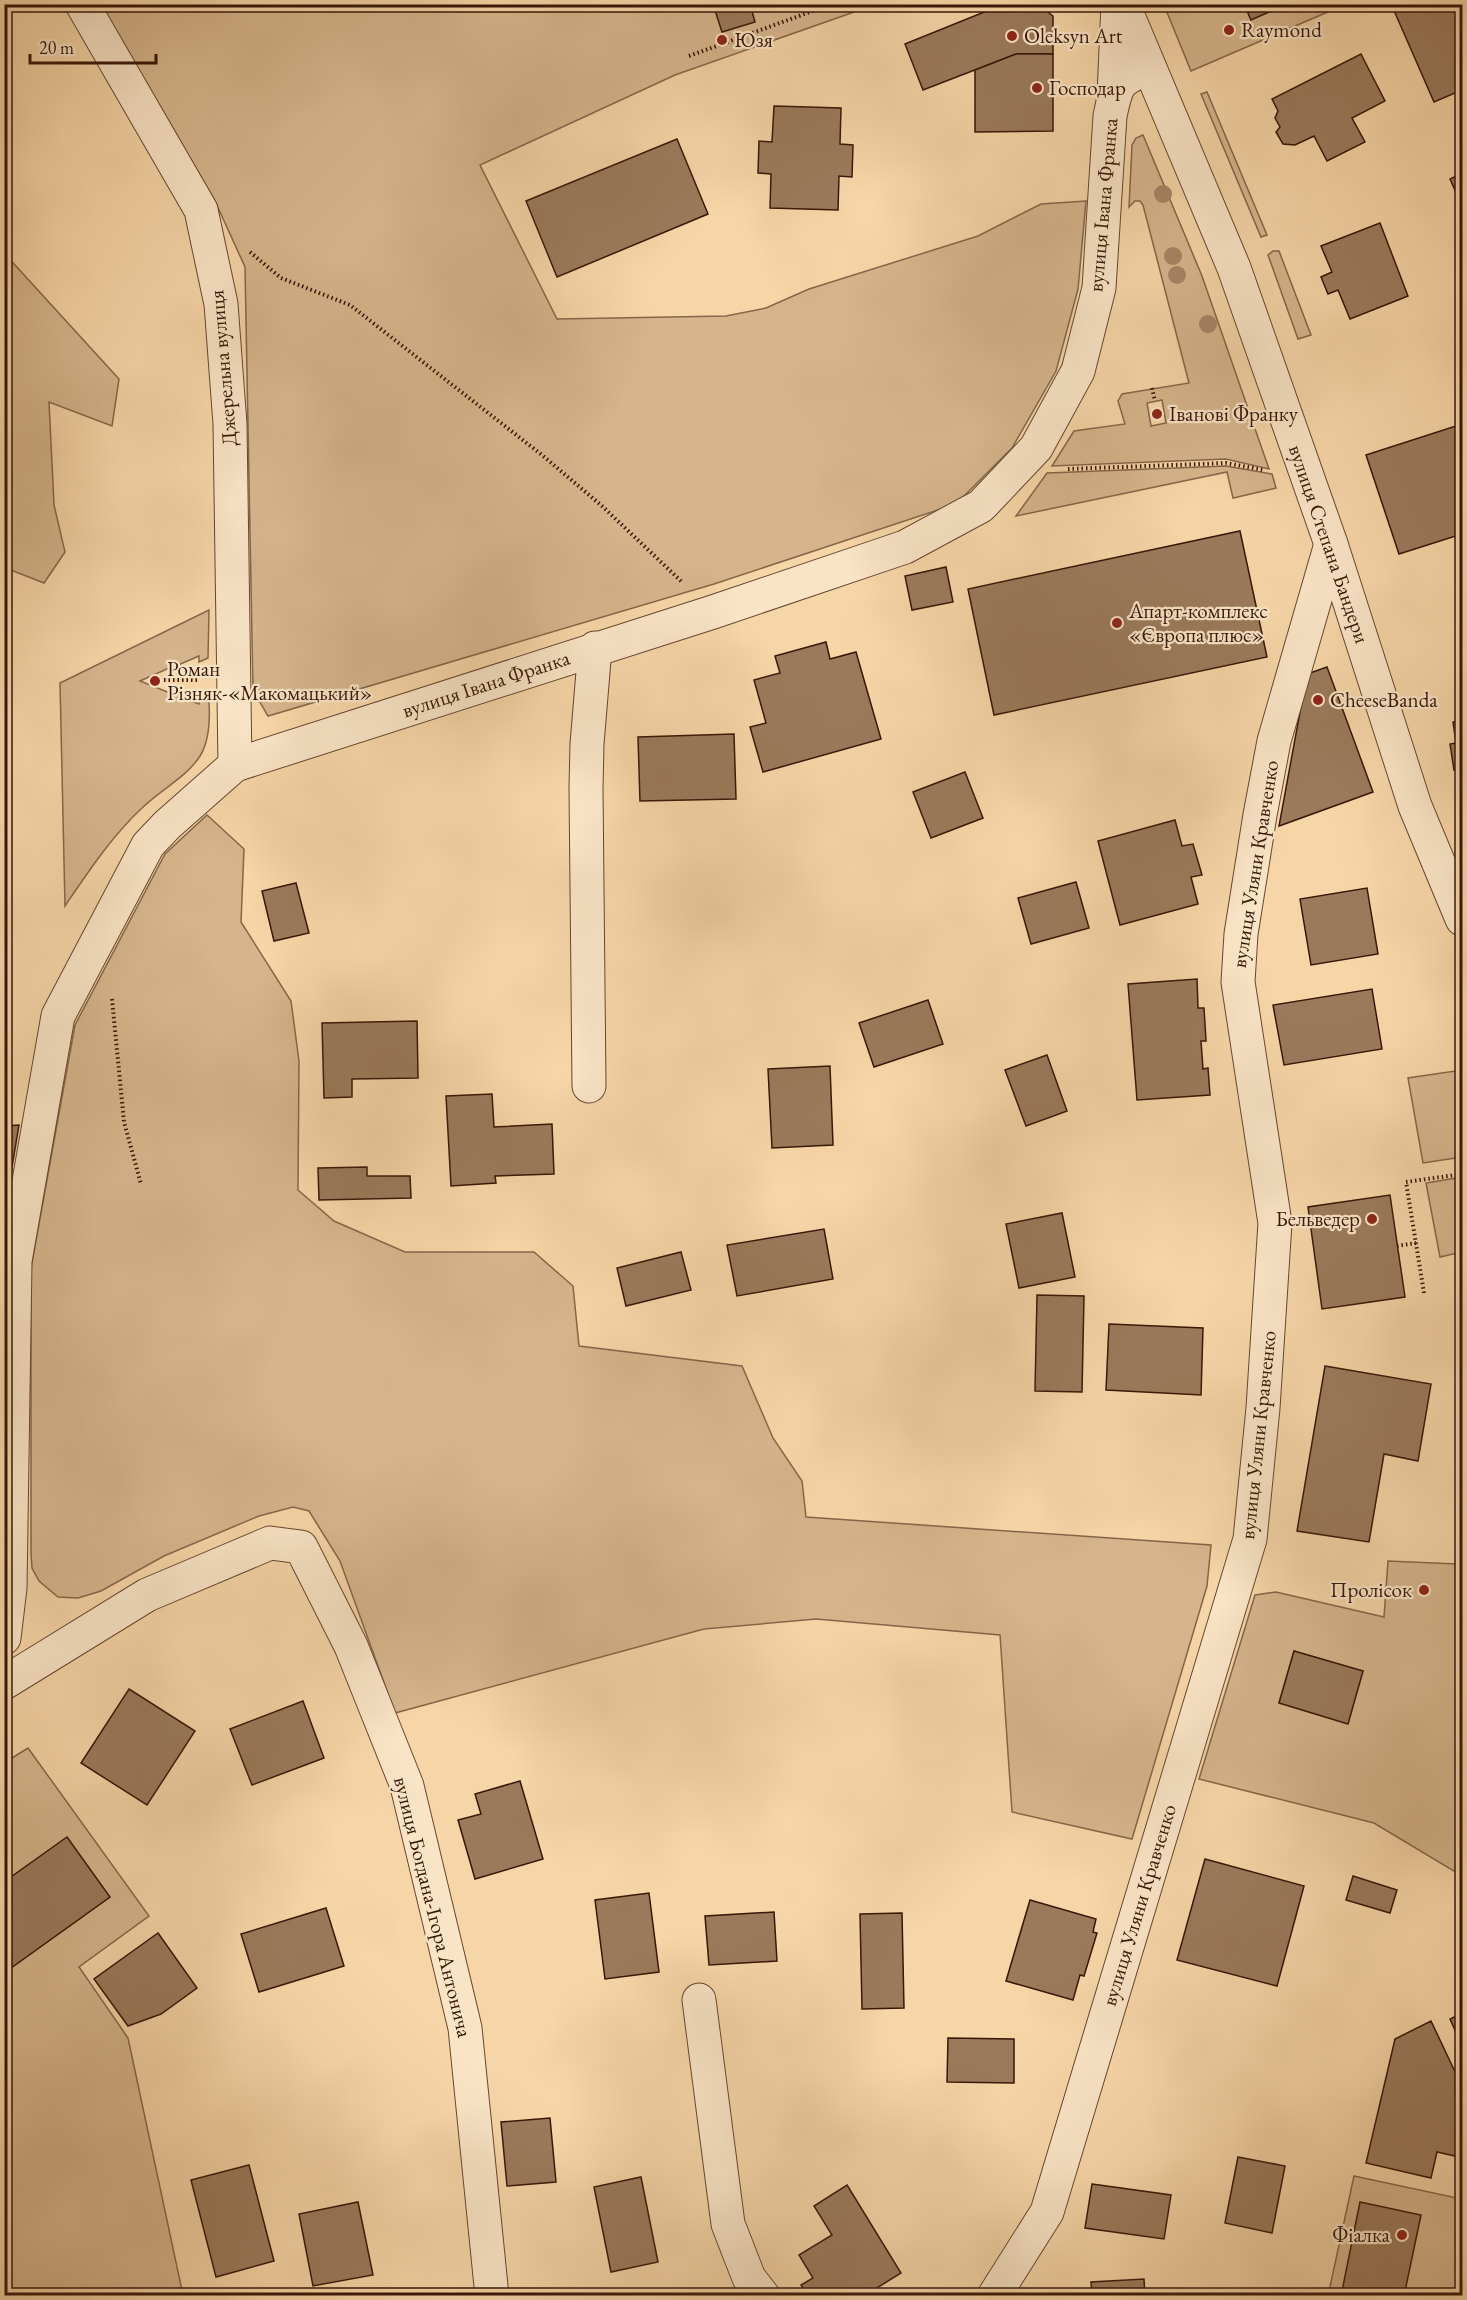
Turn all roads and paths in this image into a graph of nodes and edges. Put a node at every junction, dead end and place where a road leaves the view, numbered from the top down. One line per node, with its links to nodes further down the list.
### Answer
1 (82, 4): 16 (street, Джерельна вулиця)
2 (832, 4): 5 (path)
3 (1118, 4): 7 (street)
4 (1123, 4): 6 (street, вулиця Степана Бандери)
5 (689, 56)
6 (1149, 67): 7 (street, вулиця Івана Франка); 13 (street, вулиця Степана Бандери)
7 (1114, 95): 14 (street, вулиця Івана Франка)
8 (246, 248): 14 (path)
9 (1152, 388): 10 (path)
10 (1155, 401)
11 (1068, 469): 12 (path)
12 (1266, 471)
13 (1330, 544): 17 (street, вулиця Степана Бандери); 30 (street, вулиця Уляни Кравченко)
14 (713, 612): 15 (street, вулиця Івана Франка)
15 (595, 648): 16 (street, вулиця Івана Франка); 19 (street)
16 (235, 765): 25 (street, вулиця Івана Франка)
17 (1462, 919)
18 (112, 990): 21 (path)
19 (589, 1086)
20 (1462, 1174): 22 (path)
21 (141, 1184)
22 (1416, 1243): 23 (path); 24 (path)
23 (1397, 1246)
24 (1424, 1293)
25 (4, 1638)
26 (4, 1683): 28 (street, вулиця Богдана-Ігора Антонича)
27 (699, 2000): 29 (street)
28 (492, 2295)
29 (763, 2295)
30 (994, 2295)

